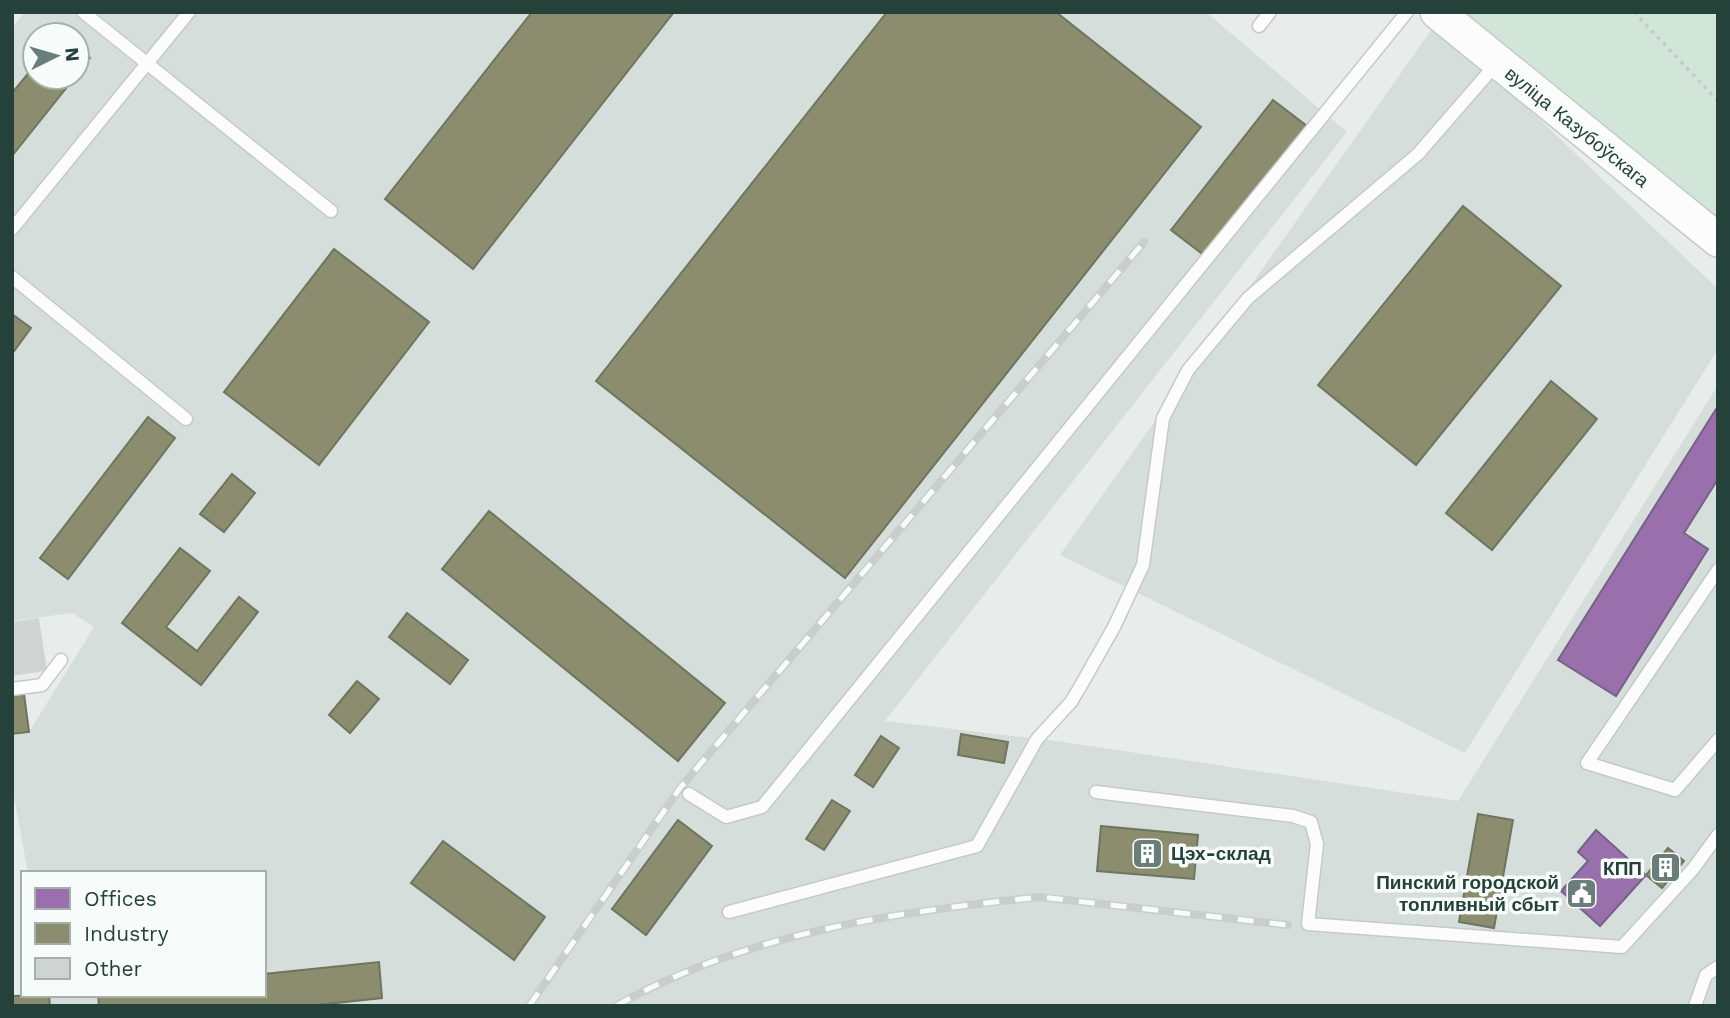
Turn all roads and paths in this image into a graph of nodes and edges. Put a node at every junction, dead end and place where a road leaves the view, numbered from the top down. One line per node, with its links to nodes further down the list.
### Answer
1 (83, 12): 8 (lane)
2 (189, 12): 8 (lane)
3 (1270, 12): 7 (lane)
4 (1407, 12): 21 (lane)
5 (1437, 12): 9 (street, вуліца Казубоўскага)
6 (1634, 12): 10 (path)
7 (1259, 26)
8 (146, 63): 11 (lane); 12 (lane)
9 (1497, 63): 13 (street, вуліца Казубоўскага); 23 (lane)
10 (1718, 101)
11 (331, 211)
12 (12, 229)
13 (1718, 240)
14 (12, 277): 15 (lane)
15 (186, 419)
16 (1718, 570): 19 (lane)
17 (61, 660): 18 (lane)
18 (12, 689)
19 (1718, 740)
20 (1096, 792): 22 (lane)
21 (689, 794)
22 (1718, 835)
23 (729, 912)
24 (1718, 967): 25 (lane)
25 (1695, 1006)

